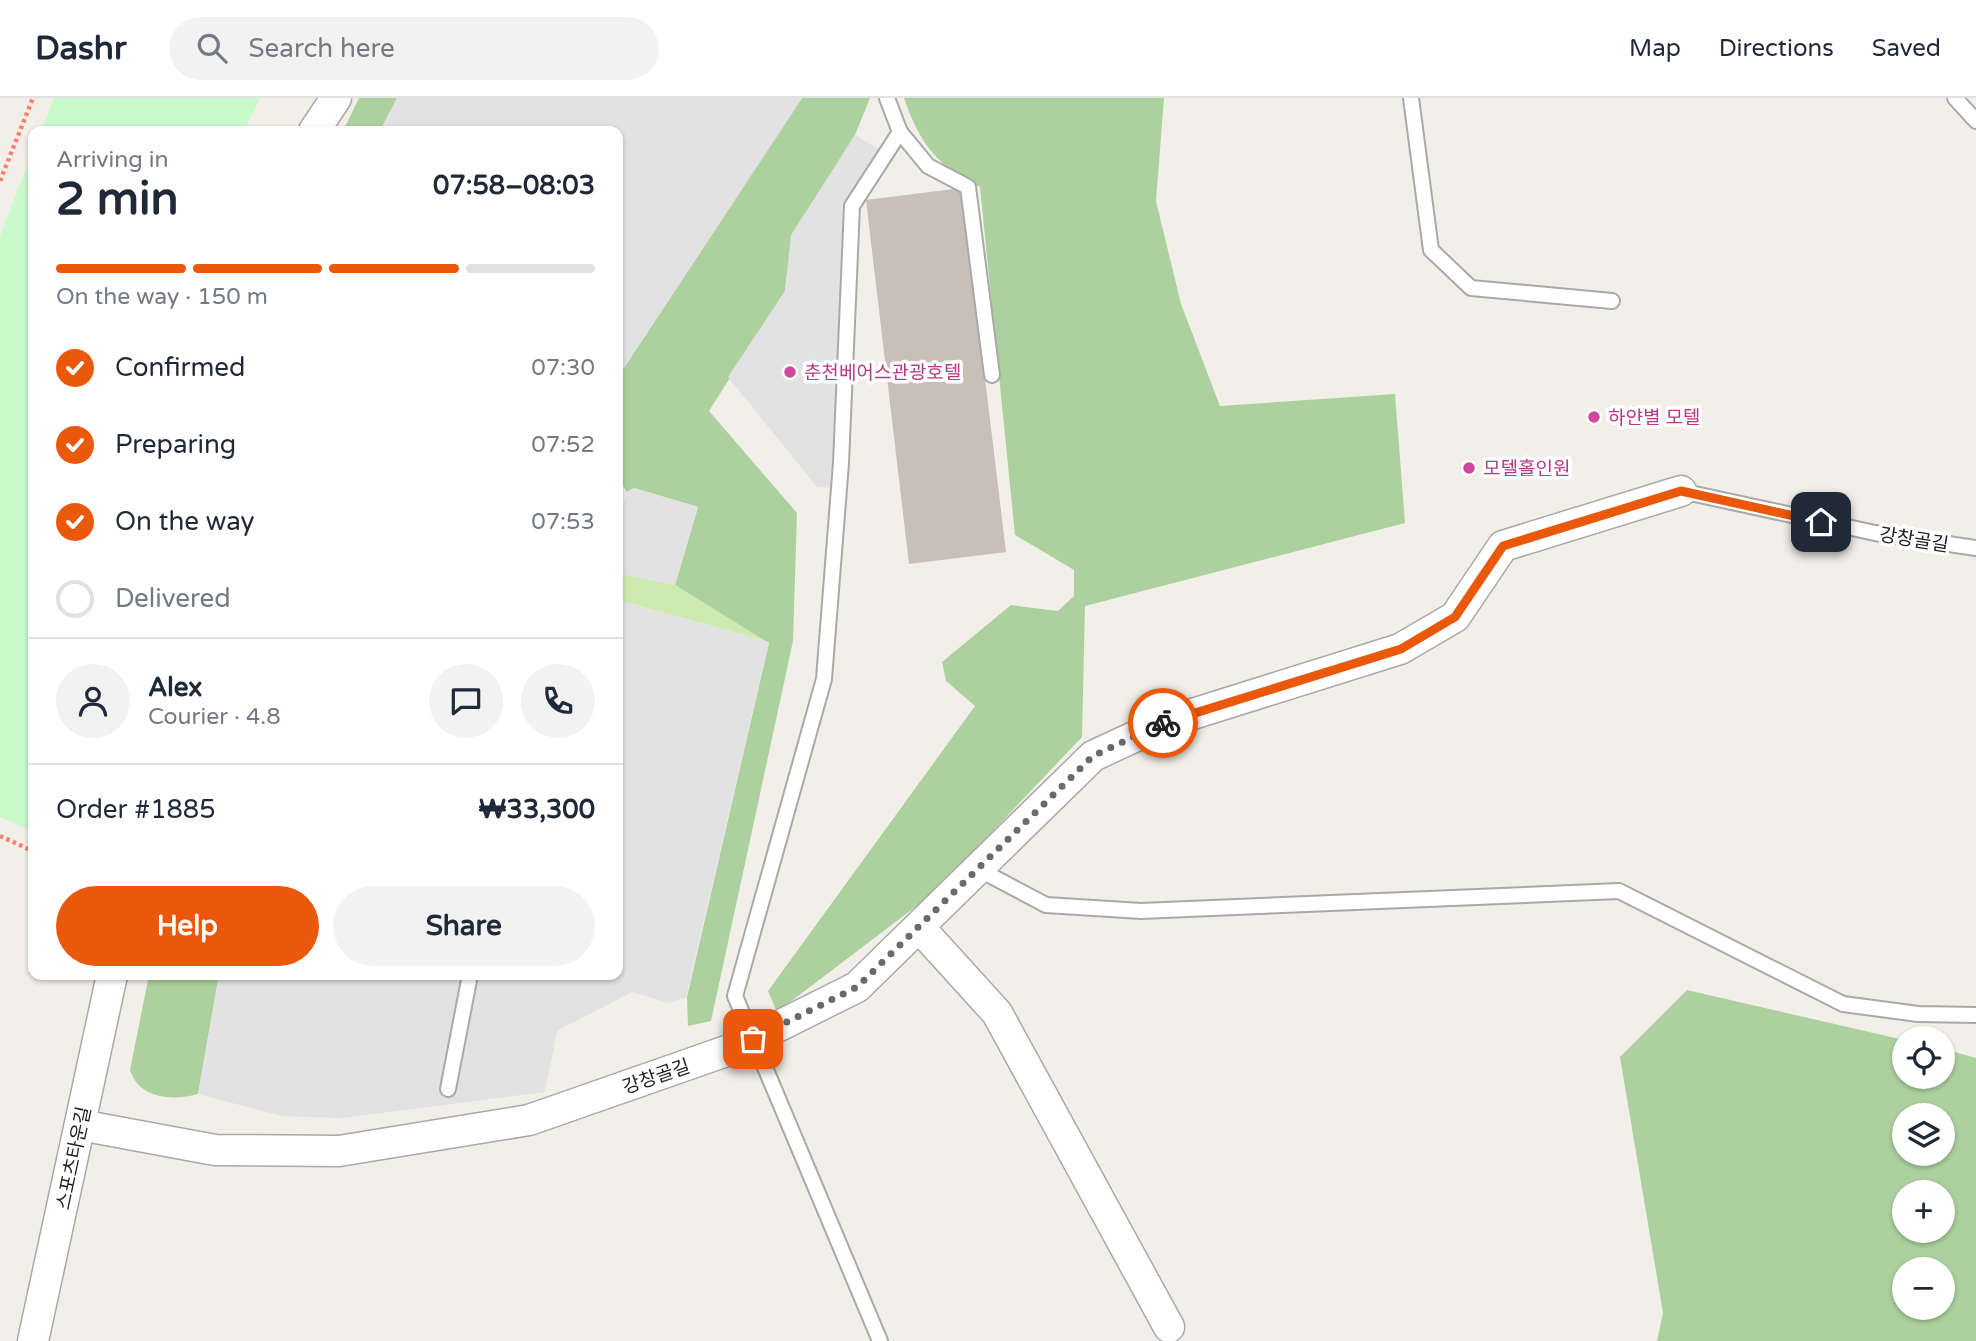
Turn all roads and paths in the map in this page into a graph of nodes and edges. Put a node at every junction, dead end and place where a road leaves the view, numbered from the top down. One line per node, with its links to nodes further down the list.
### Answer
1 (33, 98): 9 (path)
2 (335, 98): 7 (street)
3 (887, 98): 8 (lane)
4 (1411, 98): 10 (lane)
5 (1955, 98): 6 (lane)
6 (1976, 121)
7 (317, 126)
8 (900, 132): 11 (lane); 21 (lane)
9 (0, 181)
10 (1612, 301)
11 (992, 375)
12 (1681, 491): 13 (lane, 강창골길); 16 (street, 강창골길)
13 (1976, 548)
14 (0, 836): 15 (path)
15 (28, 849)
16 (978, 869): 17 (street, 강창골길); 20 (lane)
17 (919, 927): 21 (street, 강창골길); 24 (street)
18 (111, 980): 23 (street, 스포츠타운길)
19 (469, 980): 22 (lane)
20 (1976, 1015)
21 (753, 1039): 23 (street, 강창골길); 26 (lane)
22 (448, 1089)
23 (80, 1125): 25 (street, 스포츠타운길)
24 (1169, 1326)
25 (33, 1341)
26 (880, 1341)

